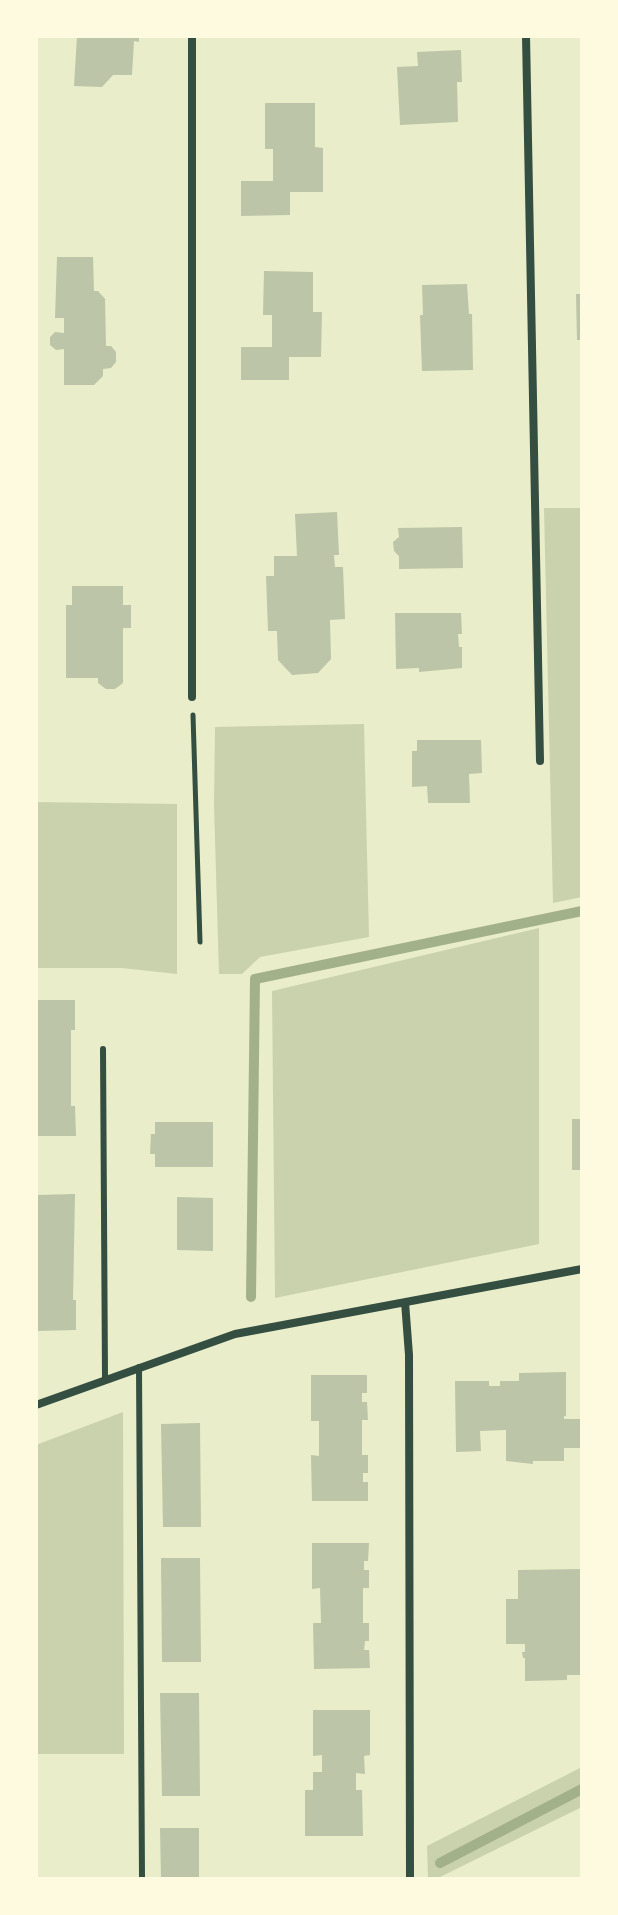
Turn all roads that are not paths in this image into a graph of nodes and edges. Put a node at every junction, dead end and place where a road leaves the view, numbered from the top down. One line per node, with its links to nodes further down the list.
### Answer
1 (192, 36): 3 (street)
2 (526, 36): 4 (street)
3 (192, 697)
4 (540, 761)
5 (103, 1049): 9 (lane)
6 (582, 1269): 7 (street)
7 (405, 1302): 8 (street); 12 (street)
8 (139, 1367): 9 (street); 11 (lane)
9 (105, 1378): 10 (street)
10 (36, 1405)
11 (142, 1879)
12 (410, 1879)

